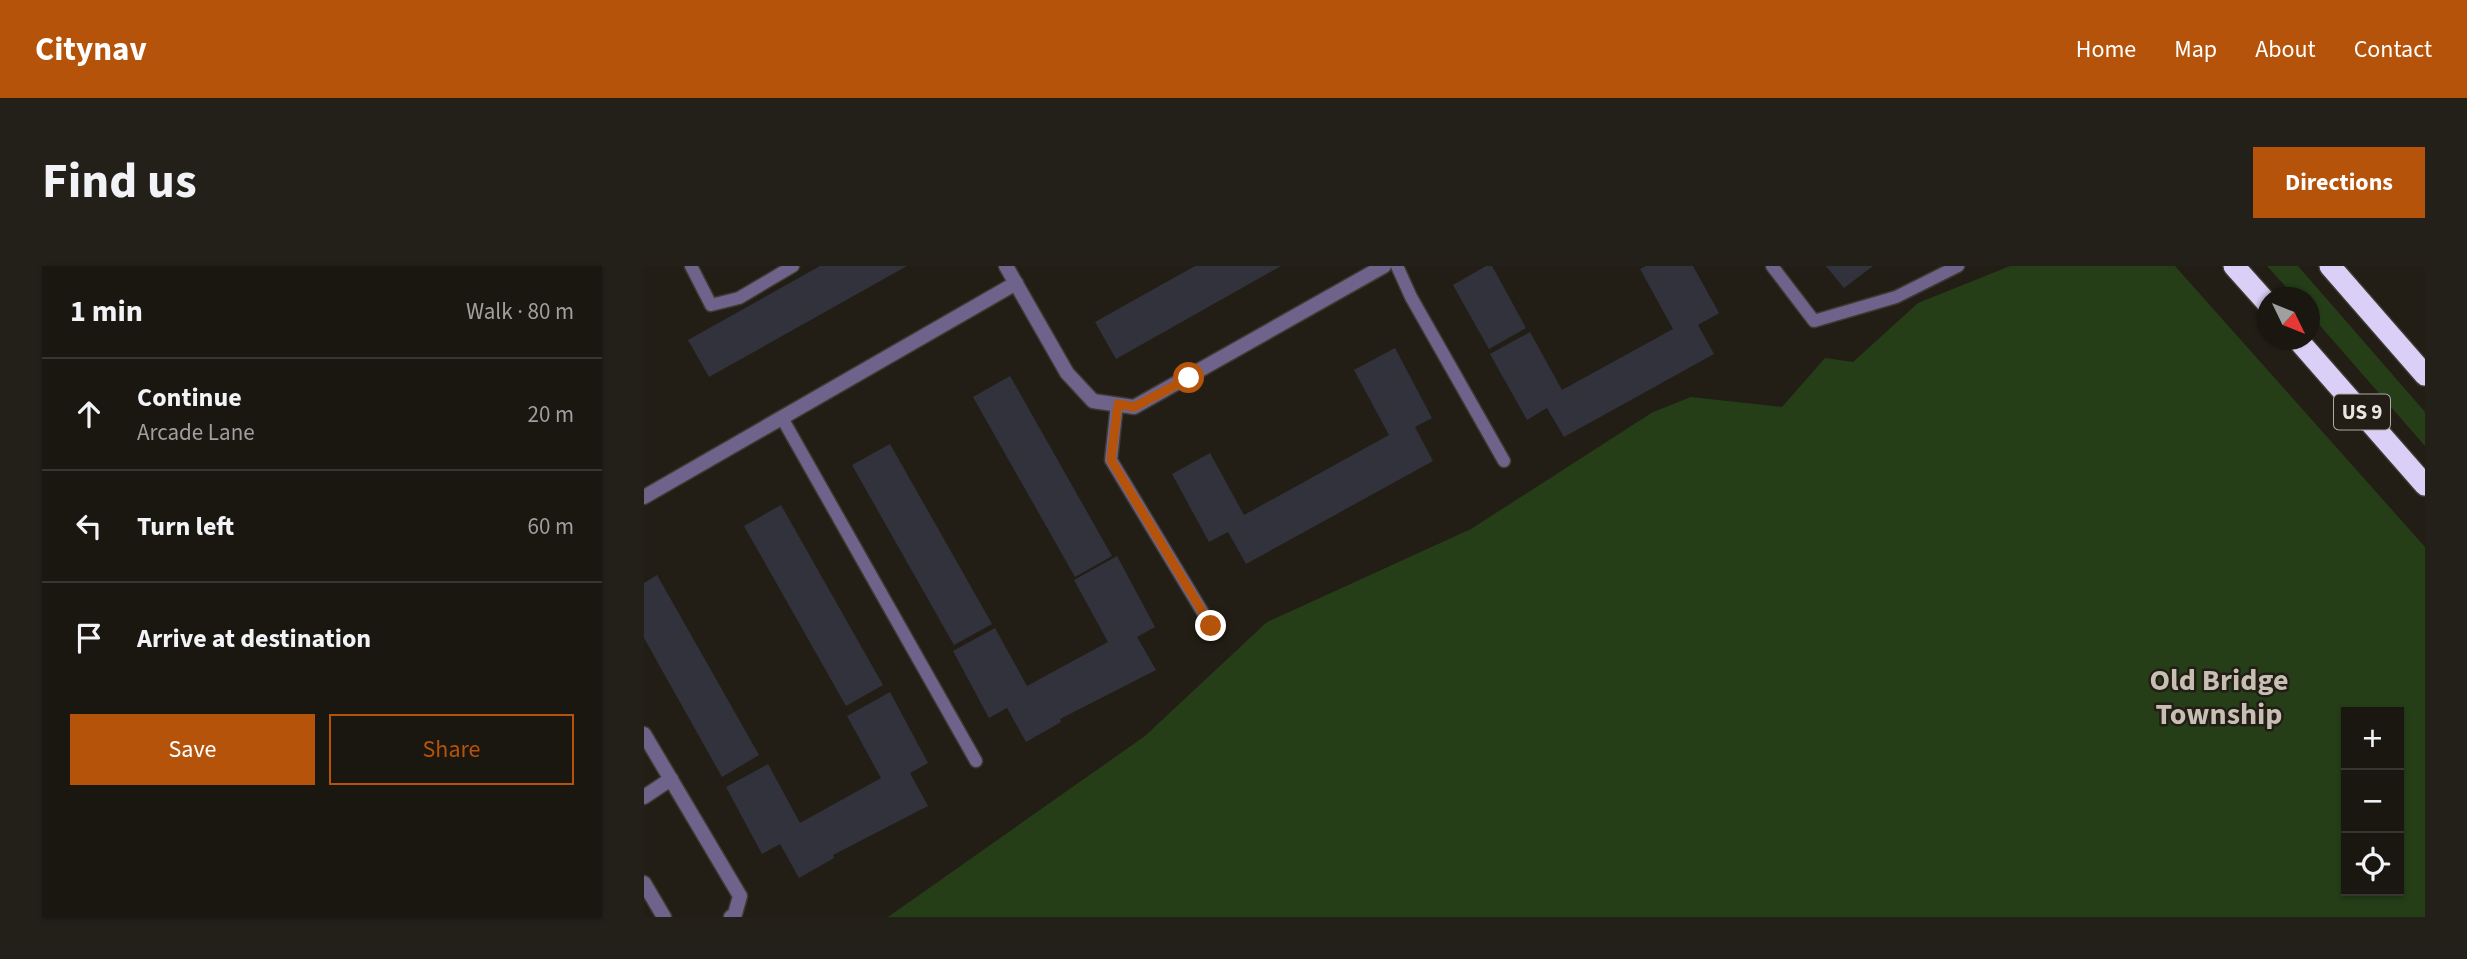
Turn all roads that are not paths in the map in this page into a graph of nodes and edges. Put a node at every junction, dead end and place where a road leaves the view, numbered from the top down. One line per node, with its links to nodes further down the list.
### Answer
1 (691, 266): 2 (lane)
2 (793, 266)
3 (1006, 266): 10 (street)
4 (1384, 266): 14 (street)
5 (1397, 266): 16 (lane)
6 (1772, 266): 7 (lane)
7 (1958, 266)
8 (2234, 266): 11 (highway)
9 (2330, 266): 13 (highway)
10 (1016, 283): 14 (street); 15 (street)
11 (2257, 292)
12 (2307, 350): 17 (highway, US 9)
13 (2425, 375)
14 (1118, 404): 19 (lane)
15 (782, 418): 18 (street); 21 (lane)
16 (1504, 461)
17 (2425, 485)
18 (644, 497)
19 (1211, 626)
20 (644, 734): 22 (street)
21 (975, 761)
22 (671, 779): 23 (street); 26 (street)
23 (644, 797)
24 (644, 883): 25 (street)
25 (664, 917)
26 (731, 917)

